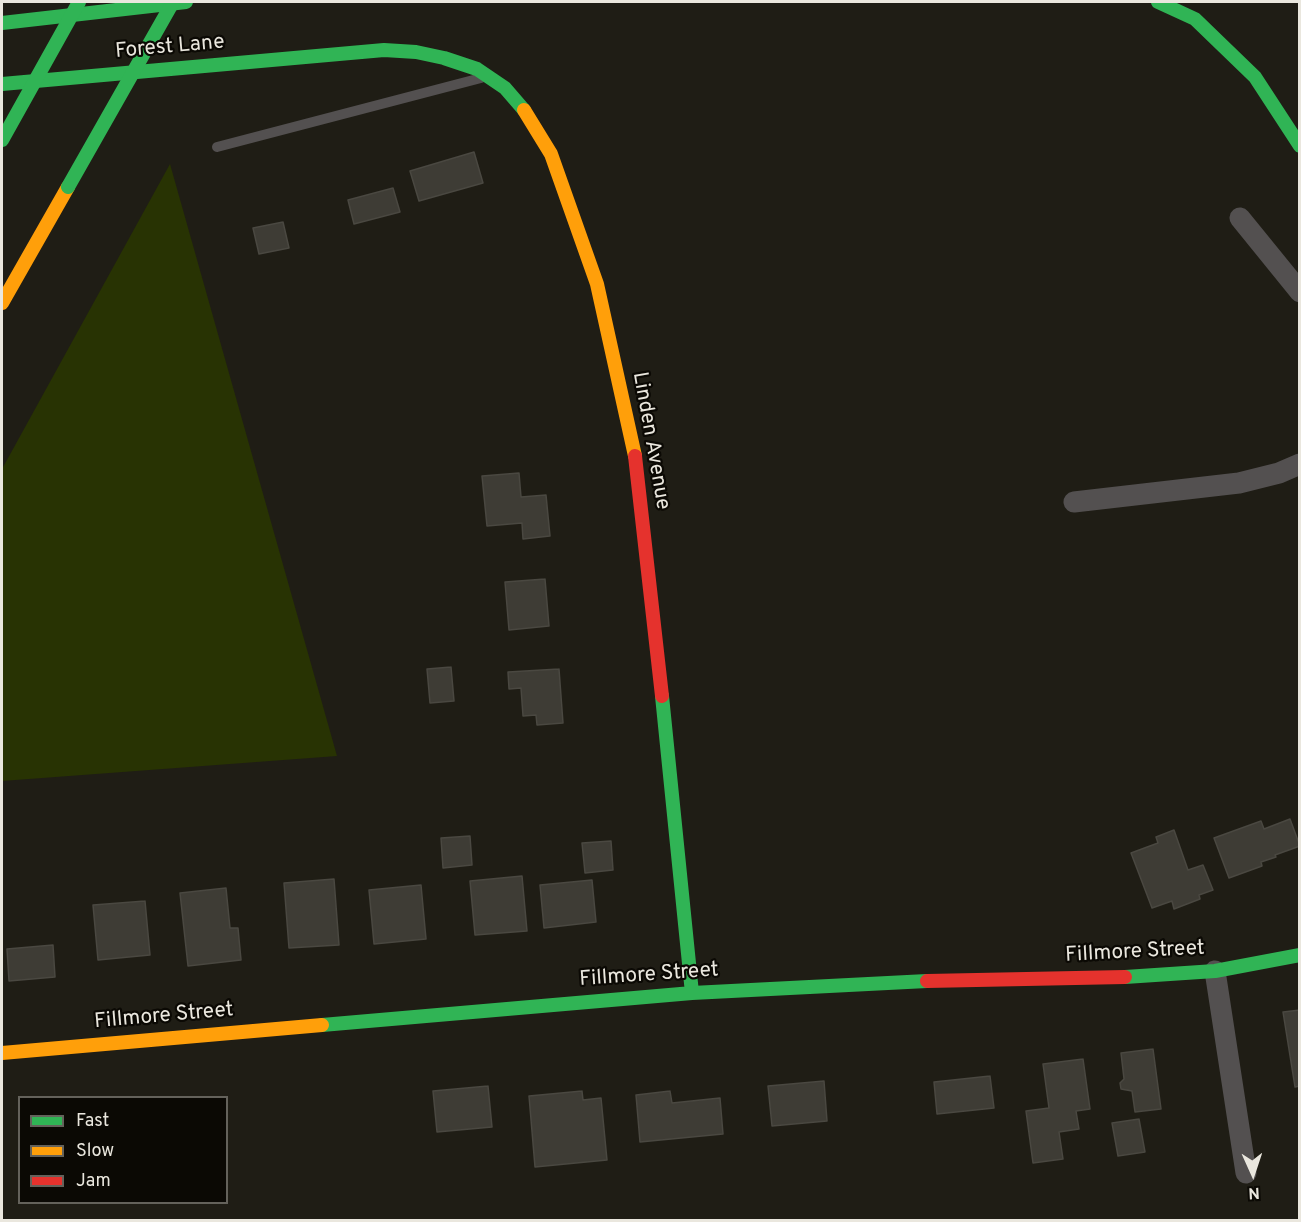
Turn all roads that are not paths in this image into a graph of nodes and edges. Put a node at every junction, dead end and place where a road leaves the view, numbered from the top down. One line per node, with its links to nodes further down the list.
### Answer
1 (79, 2): 9 (main road, bridge)
2 (173, 2): 14 (main road, bridge)
3 (186, 2): 5 (main road)
4 (1158, 2): 10 (main road)
5 (2, 23)
6 (343, 54): 7 (main road, Linden Avenue); 8 (main road, Forest Lane)
7 (487, 77): 11 (lane); 19 (main road, Linden Avenue)
8 (2, 84)
9 (2, 140)
10 (1299, 146)
11 (217, 147)
12 (1240, 218): 13 (street)
13 (1299, 292)
14 (2, 303)
15 (1299, 464): 16 (street)
16 (1074, 502)
17 (1299, 955): 18 (main road, Fillmore Street)
18 (1215, 971): 19 (main road, Fillmore Street); 21 (street)
19 (692, 993): 20 (main road, Fillmore Street)
20 (2, 1053)
21 (1246, 1173)

